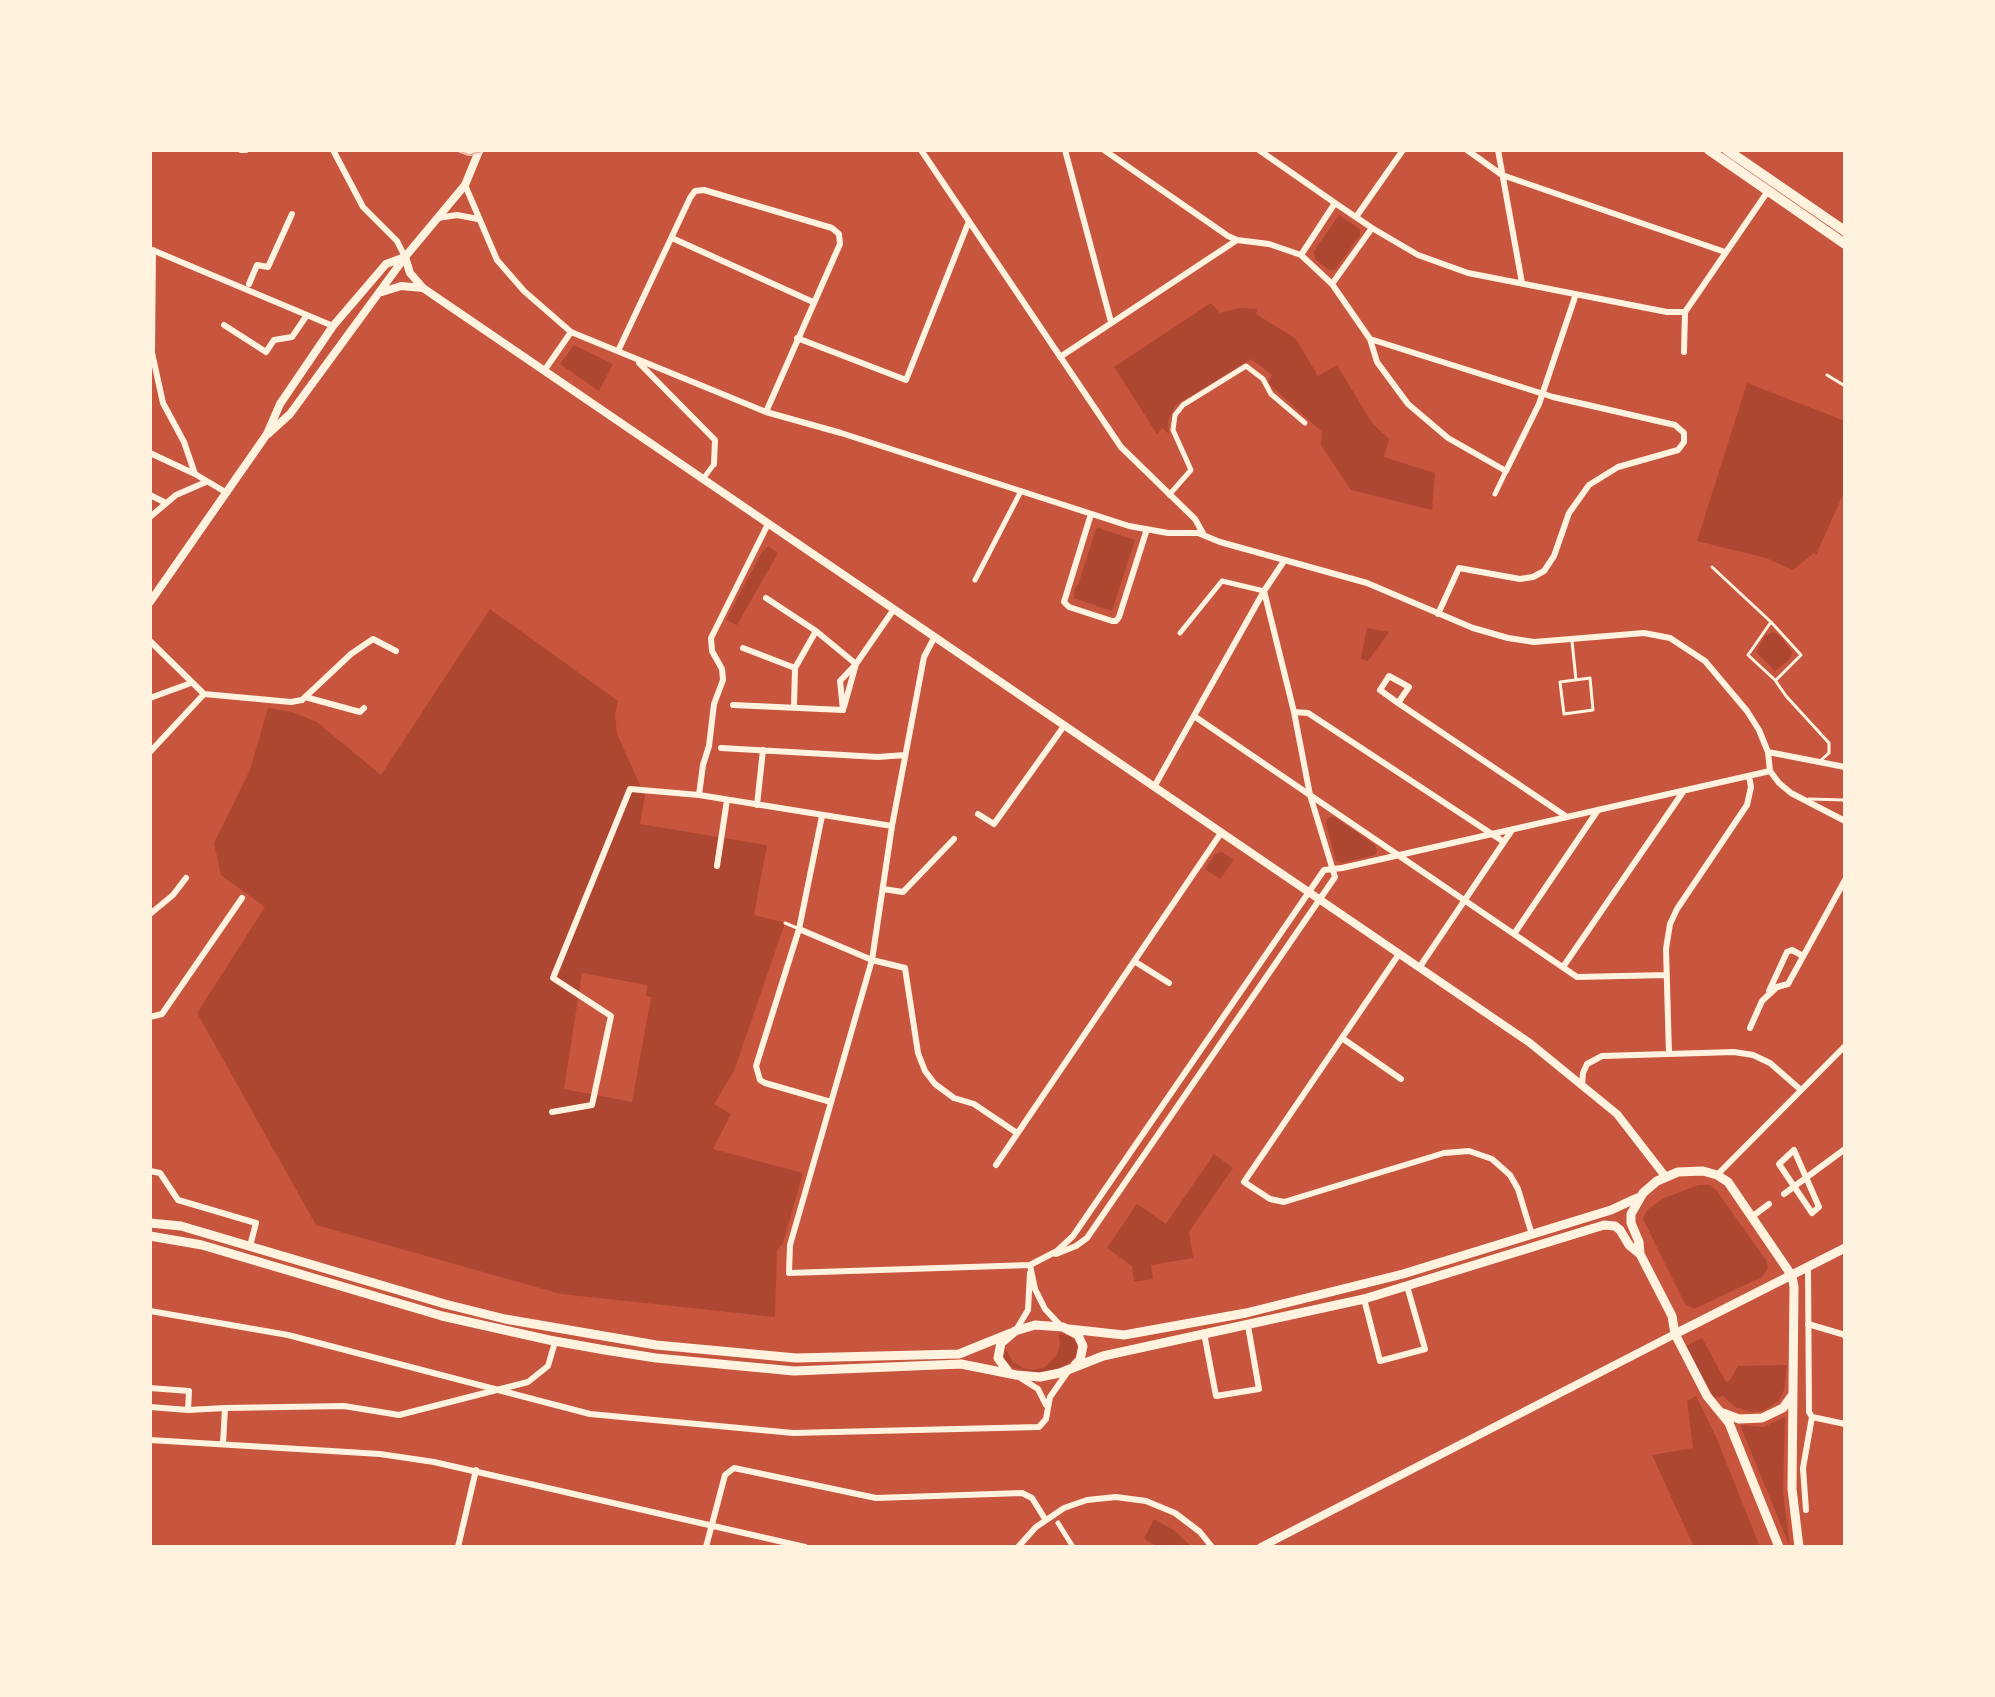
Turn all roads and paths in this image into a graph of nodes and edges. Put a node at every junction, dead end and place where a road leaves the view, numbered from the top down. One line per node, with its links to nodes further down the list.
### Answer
1 (333, 150): 30 (street)
2 (461, 150): 11 (street)
3 (921, 150): 21 (street)
4 (1065, 150): 40 (street)
5 (1104, 150): 25 (street)
6 (1259, 150): 16 (street)
7 (1403, 150): 18 (street)
8 (1467, 150): 13 (street)
9 (1498, 150): 13 (street)
10 (1709, 150): 12 (main road)
11 (480, 151): 14 (street)
12 (1731, 154): 15 (main road); 23 (main road)
13 (1502, 175): 28 (street); 31 (street)
14 (465, 185): 19 (street); 20 (street)
15 (1768, 191): 26 (main road); 28 (street)
16 (1335, 203): 18 (street); 29 (street)
17 (292, 214): 32 (street)
18 (1356, 217): 22 (street)
19 (478, 219): 20 (street); 43 (street)
20 (435, 220): 30 (street)
21 (969, 221): 44 (street); 49 (street)
22 (1372, 228): 31 (street); 33 (street)
23 (1845, 231)
24 (672, 238): 37 (street); 37 (street); 46 (street)
25 (1237, 240): 29 (street); 40 (street)
26 (1845, 244)
27 (151, 249): 39 (street); 48 (street)
28 (1725, 252): 38 (street)
29 (1301, 255): 33 (street)
30 (405, 257): 34 (street); 35 (street); 42 (street)
31 (1522, 283): 36 (street)
32 (249, 284)
33 (1332, 284): 45 (street)
34 (423, 288): 35 (street); 51 (street)
35 (378, 294): 57 (street)
36 (1576, 294): 38 (street); 54 (street)
37 (813, 302): 44 (street)
38 (1685, 312): 47 (street)
39 (307, 315): 41 (street); 42 (street)
40 (1111, 322): 49 (street)
41 (224, 325)
42 (333, 326): 57 (street)
43 (571, 332): 46 (street); 51 (street)
44 (797, 338): 55 (street)
45 (1370, 339): 54 (street); 60 (street)
46 (618, 351): 50 (street)
47 (1684, 352)
48 (151, 353): 61 (street)
49 (1060, 357): 68 (street)
50 (636, 360): 55 (street); 59 (street)
51 (544, 371): 62 (street)
52 (1827, 375): 53 (lane)
53 (1845, 386)
54 (1543, 394): 60 (street); 82 (street)
55 (766, 412): 64 (street)
56 (1305, 423): 68 (street)
57 (267, 434): 65 (street)
58 (150, 453): 61 (street)
59 (714, 464): 62 (street)
60 (1506, 471): 66 (street)
61 (195, 474): 63 (street)
62 (703, 479): 72 (street)
63 (206, 482): 65 (street); 69 (street)
64 (1021, 491): 70 (street); 77 (street)
65 (227, 493): 80 (street)
66 (1495, 494)
67 (150, 495): 69 (street)
68 (1169, 495): 74 (street)
69 (166, 503): 71 (street)
70 (1091, 514): 73 (street); 73 (street)
71 (150, 517)
72 (768, 524): 81 (street); 122 (street)
73 (1147, 529): 74 (street)
74 (1204, 535): 75 (street)
75 (1284, 561): 78 (street); 82 (street)
76 (1712, 567): 83 (lane)
77 (975, 580)
78 (1264, 591): 85 (street); 106 (street); 107 (street)
79 (766, 598): 84 (street)
80 (150, 602)
81 (894, 609): 86 (street); 93 (street)
82 (1438, 614): 87 (street)
83 (1771, 622): 96 (lane); 96 (lane)
84 (816, 631): 93 (street); 94 (street)
85 (1180, 633)
86 (934, 638): 108 (street); 115 (street)
87 (1571, 638): 95 (lane); 114 (street)
88 (150, 641): 90 (street)
89 (743, 648): 94 (street)
90 (159, 650): 92 (street); 97 (street)
91 (396, 651): 99 (street)
92 (150, 654)
93 (856, 664): 105 (street); 105 (street)
94 (795, 668): 103 (street)
95 (1576, 680): 95 (lane)
96 (1775, 680): 116 (lane)
97 (191, 683): 98 (street); 100 (street)
98 (204, 694): 99 (street); 109 (street)
99 (305, 697): 104 (street)
100 (150, 698)
101 (1398, 703): 101 (street); 131 (street)
102 (733, 705): 103 (street)
103 (794, 707): 105 (street)
104 (364, 708)
105 (843, 710)
106 (1294, 712): 123 (street); 136 (street)
107 (1194, 716): 120 (street); 123 (street)
108 (1064, 726): 120 (street); 129 (street)
109 (163, 738): 110 (street); 113 (street)
110 (150, 742)
111 (721, 748): 112 (street)
112 (763, 750): 115 (street); 127 (street)
113 (150, 752)
114 (1768, 752): 116 (street); 118 (street)
115 (905, 755): 133 (street)
116 (1818, 763): 117 (street)
117 (1845, 767)
118 (1770, 771): 119 (street); 125 (street)
119 (1749, 776): 121 (street); 157 (street)
120 (1154, 787): 135 (street)
121 (1683, 791): 128 (street); 155 (street)
122 (699, 795): 124 (street); 173 (street)
123 (1310, 795): 139 (street); 141 (street)
124 (727, 800): 127 (street); 140 (street)
125 (1804, 800): 126 (lane); 132 (street)
126 (1845, 800)
127 (757, 805): 130 (street)
128 (1598, 810): 131 (street); 150 (street)
129 (978, 814)
130 (822, 816): 133 (street); 149 (street)
131 (1567, 817): 134 (street)
132 (1845, 821)
133 (892, 826): 144 (street)
134 (1512, 830): 136 (street); 138 (street)
135 (1221, 833): 151 (street); 154 (street)
136 (1491, 835): 138 (street); 139 (street)
137 (954, 839): 144 (street)
138 (1504, 842): 146 (street)
139 (1399, 855): 141 (street); 146 (street)
140 (717, 866)
141 (1333, 868): 161 (street); 163 (street)
142 (186, 878): 147 (street)
143 (1845, 880): 152 (street)
144 (883, 889): 153 (street)
145 (242, 898): 160 (street)
146 (1465, 900): 150 (street); 156 (street)
147 (150, 914)
148 (785, 923): 149 (lane)
149 (799, 929): 153 (street); 172 (street)
150 (1514, 934): 155 (street)
151 (1399, 954): 156 (street); 164 (street)
152 (1803, 956): 159 (street); 159 (street)
153 (872, 960): 172 (street); 174 (street)
154 (1134, 961): 158 (street); 174 (street)
155 (1563, 967): 157 (street)
156 (1419, 968): 170 (street)
157 (1667, 975): 168 (street)
158 (1169, 983)
159 (1766, 997): 162 (street)
160 (150, 1017)
161 (1219, 1022): 163 (street); 177 (street)
162 (1750, 1028)
163 (1230, 1030): 179 (street)
164 (1342, 1038): 169 (street); 189 (street)
165 (1747, 1044): 167 (street)
166 (1845, 1046): 171 (street)
167 (1745, 1053): 168 (street); 171 (street)
168 (1669, 1054): 170 (street)
169 (1401, 1079)
170 (1582, 1085): 181 (street)
171 (1801, 1090): 180 (street)
172 (831, 1102): 196 (street)
173 (552, 1112)
174 (1017, 1133): 176 (street)
175 (1845, 1149): 182 (street)
176 (996, 1165)
177 (1121, 1165): 179 (street); 195 (street)
178 (150, 1171): 191 (street)
179 (1132, 1173): 195 (street)
180 (1717, 1175): 181 (main road); 187 (main road)
181 (1665, 1176): 185 (main road)
182 (1805, 1178): 183 (street); 183 (street); 183 (street)
183 (1794, 1187): 184 (street)
184 (1784, 1194)
185 (1640, 1197): 189 (main road); 194 (main road)
186 (1769, 1204): 187 (street)
187 (1753, 1216): 199 (main road)
188 (150, 1223): 191 (main road)
189 (1532, 1235): 192 (main road); 198 (main road)
190 (150, 1236): 212 (main road)
191 (250, 1246): 209 (main road)
192 (1536, 1246): 194 (main road); 201 (main road)
193 (1845, 1248): 197 (main road)
194 (1640, 1254): 210 (main road)
195 (1049, 1257): 196 (street)
196 (1030, 1265): 208 (street); 209 (street)
197 (1808, 1267): 199 (main road); 205 (street)
198 (1403, 1274): 200 (main road); 201 (main road)
199 (1792, 1276): 210 (main road); 217 (main road)
200 (1359, 1285): 202 (main road); 204 (main road)
201 (1407, 1286): 202 (main road); 202 (street)
202 (1364, 1299): 206 (main road)
203 (150, 1311): 216 (street)
204 (1246, 1313): 206 (main road); 207 (main road)
205 (1808, 1324): 211 (street); 223 (street)
206 (1248, 1326): 207 (main road); 207 (street)
207 (1204, 1327): 208 (main road); 213 (main road)
208 (1066, 1328): 209 (main road); 213 (main road)
209 (1013, 1332): 214 (main road)
210 (1675, 1334): 221 (main road); 238 (street)
211 (1845, 1335)
212 (555, 1342): 214 (main road); 216 (street)
213 (1071, 1369): 214 (main road); 219 (street)
214 (1014, 1375): 219 (street)
215 (150, 1388): 222 (street)
216 (496, 1391): 219 (street); 220 (street)
217 (1794, 1393): 221 (main road); 240 (main road)
218 (150, 1407): 222 (street)
219 (1047, 1407)
220 (225, 1408): 222 (street); 226 (street)
221 (1717, 1409): 239 (main road)
222 (188, 1410)
223 (1812, 1417): 224 (street); 228 (street)
224 (1845, 1424)
225 (150, 1440): 226 (street)
226 (223, 1444): 227 (street)
227 (476, 1470): 231 (street); 232 (street)
228 (1806, 1510)
229 (1045, 1519): 231 (street); 235 (street); 237 (street)
230 (1058, 1523): 236 (street)
231 (711, 1525): 233 (street); 234 (street)
232 (458, 1547)
233 (706, 1547)
234 (805, 1547)
235 (1018, 1547)
236 (1073, 1547)
237 (1212, 1547)
238 (1261, 1547)
239 (1779, 1547)
240 (1799, 1547)

